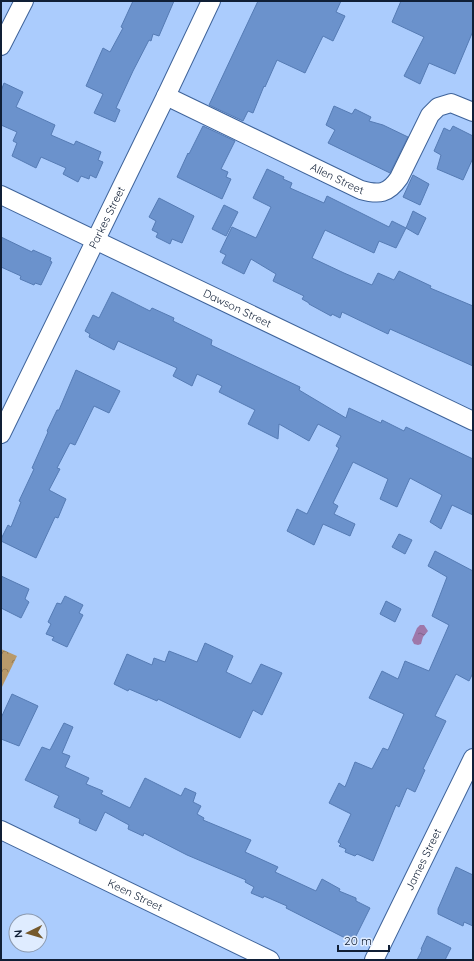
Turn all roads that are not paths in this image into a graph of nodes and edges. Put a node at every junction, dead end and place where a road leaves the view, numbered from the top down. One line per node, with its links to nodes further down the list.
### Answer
1 (24, 1): 3 (street)
2 (210, 1): 4 (street, Parkes Street)
3 (1, 46)
4 (166, 96): 5 (street, Allen Street); 7 (street, Parkes Street)
5 (473, 112)
6 (1, 195): 7 (street, Dawson Street)
7 (95, 241): 8 (street, Dawson Street); 9 (street, Parkes Street)
8 (473, 421)
9 (1, 434)
10 (473, 758): 13 (street, James Street)
11 (1, 830): 12 (street, Keen Street)
12 (270, 960)
13 (374, 960)

